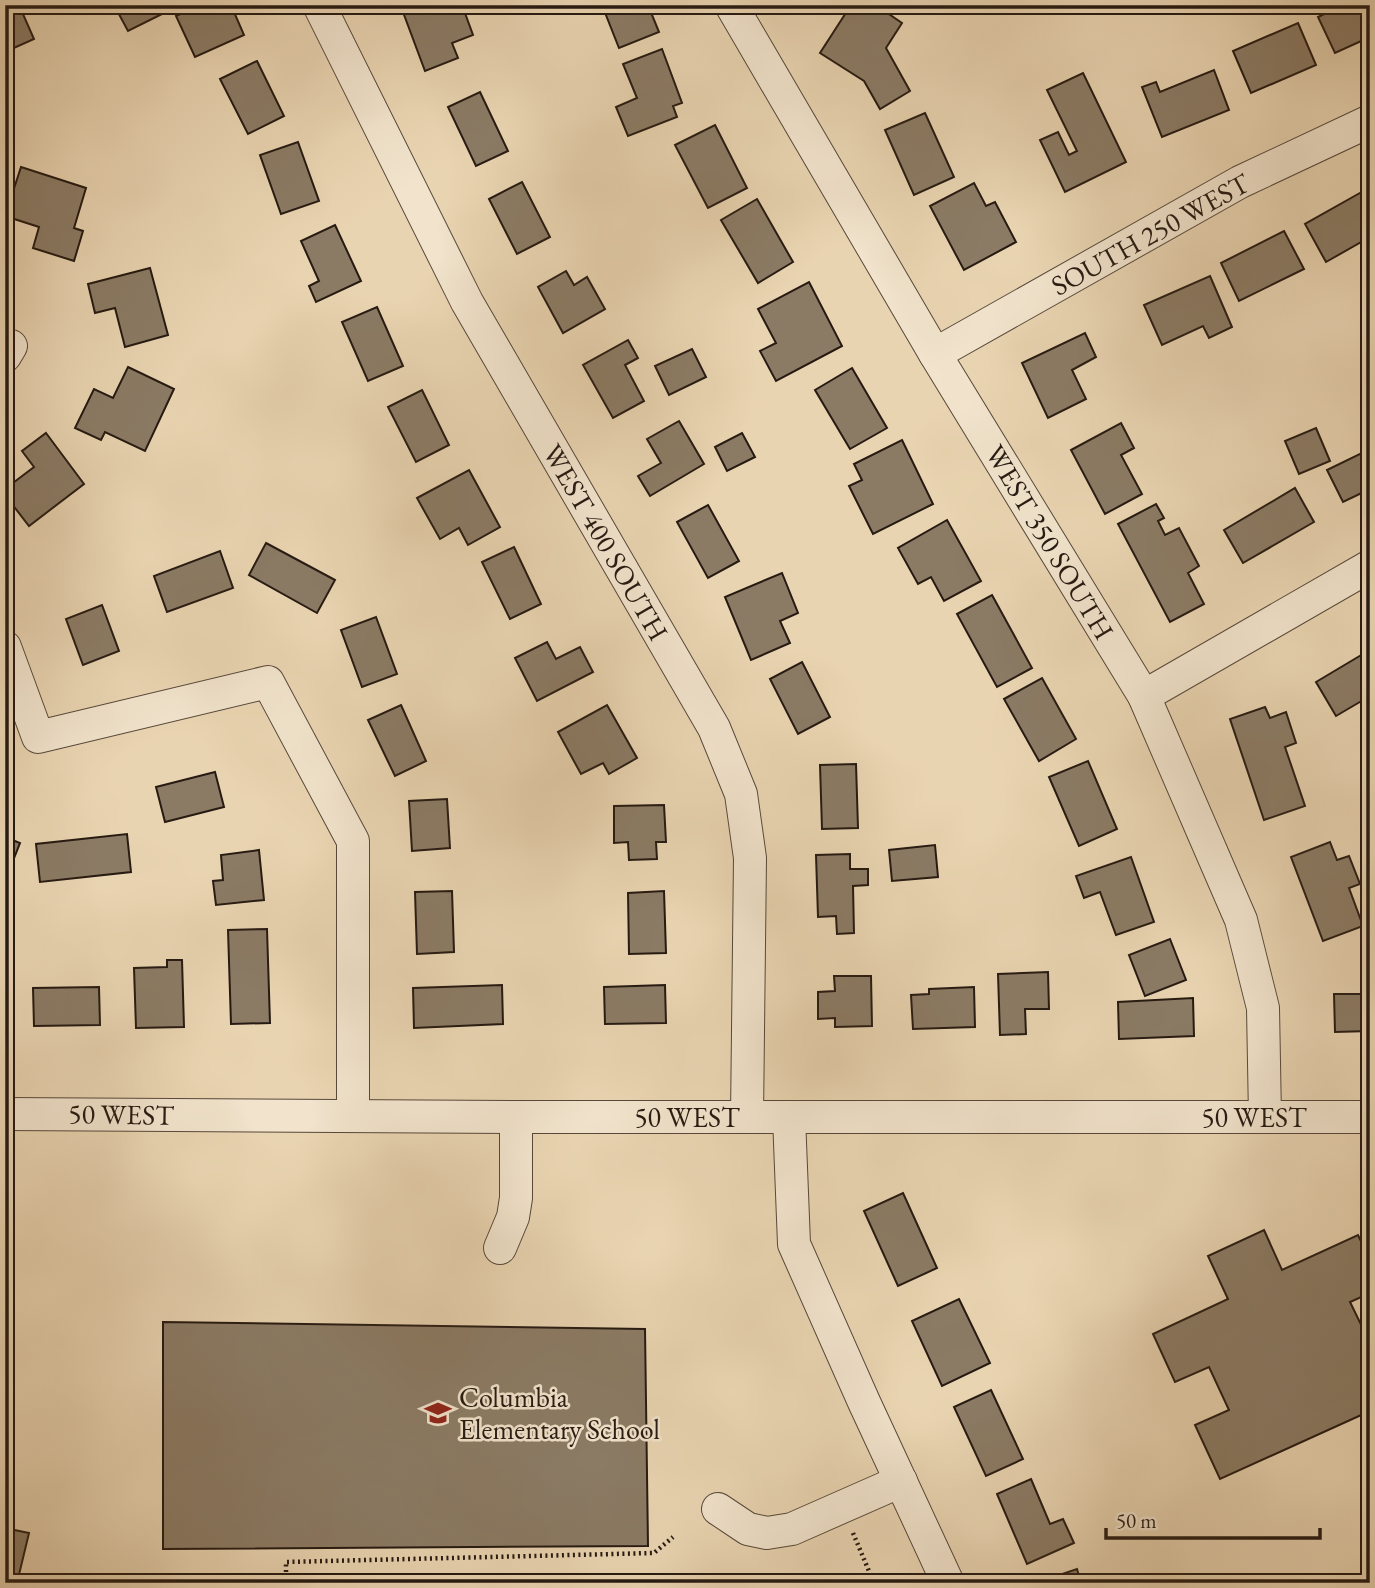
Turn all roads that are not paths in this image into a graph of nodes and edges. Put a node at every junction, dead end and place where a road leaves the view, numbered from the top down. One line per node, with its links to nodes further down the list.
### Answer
1 (319, 5): 11 (street, WEST 400 SOUTH)
2 (731, 5): 4 (street, WEST 350 SOUTH)
3 (1370, 121): 4 (street, SOUTH 250 WEST)
4 (935, 354): 7 (street, WEST 350 SOUTH)
5 (1370, 566): 7 (street)
6 (5, 646): 9 (street)
7 (1144, 696): 13 (street, WEST 350 SOUTH)
8 (5, 1114): 9 (street, 50 WEST)
9 (352, 1116): 10 (street, 50 WEST)
10 (516, 1117): 11 (street, 50 WEST); 15 (street)
11 (747, 1117): 12 (street, 50 WEST)
12 (789, 1117): 13 (street, 50 WEST); 16 (street)
13 (1265, 1117): 14 (street, 50 WEST)
14 (1370, 1117)
15 (500, 1248)
16 (901, 1481): 17 (street); 18 (street)
17 (718, 1509)
18 (948, 1583)

